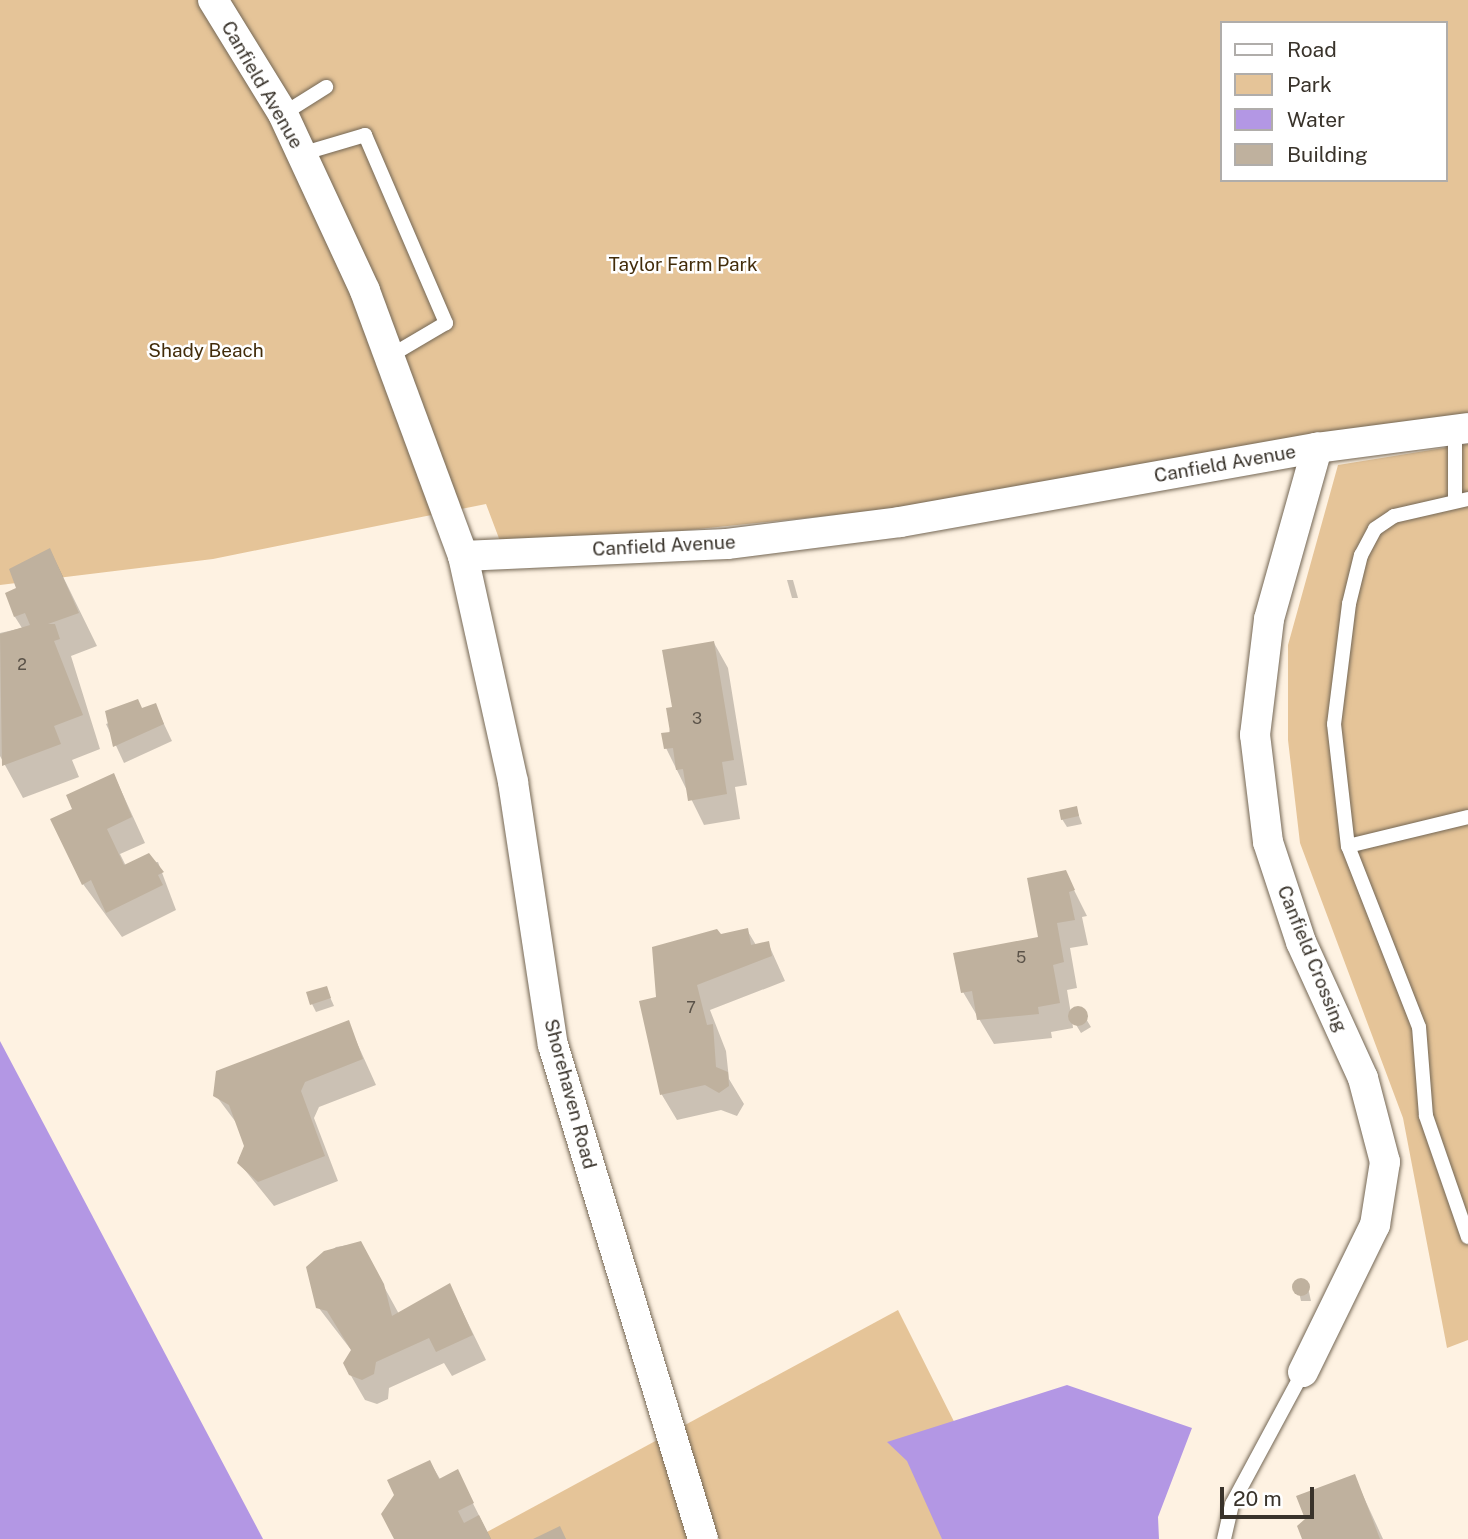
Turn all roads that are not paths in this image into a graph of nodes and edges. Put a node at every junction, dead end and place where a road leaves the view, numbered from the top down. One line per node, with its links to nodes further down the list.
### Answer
1 (213, 0): 3 (street, Canfield Avenue)
2 (326, 87): 3 (lane)
3 (283, 114): 4 (street, Canfield Avenue)
4 (301, 153): 5 (street, Canfield Avenue); 5 (lane)
5 (390, 356): 9 (street, Canfield Avenue)
6 (1462, 429): 7 (street, Canfield Avenue); 8 (lane)
7 (1317, 448): 9 (street, Canfield Avenue); 13 (street, Canfield Crossing)
8 (1462, 500): 11 (lane)
9 (463, 556): 14 (street, Shorehaven Road)
10 (1468, 817): 11 (lane)
11 (1348, 846): 12 (lane)
12 (1468, 1237)
13 (1303, 1372): 15 (lane)
14 (703, 1539)
15 (1224, 1539)

